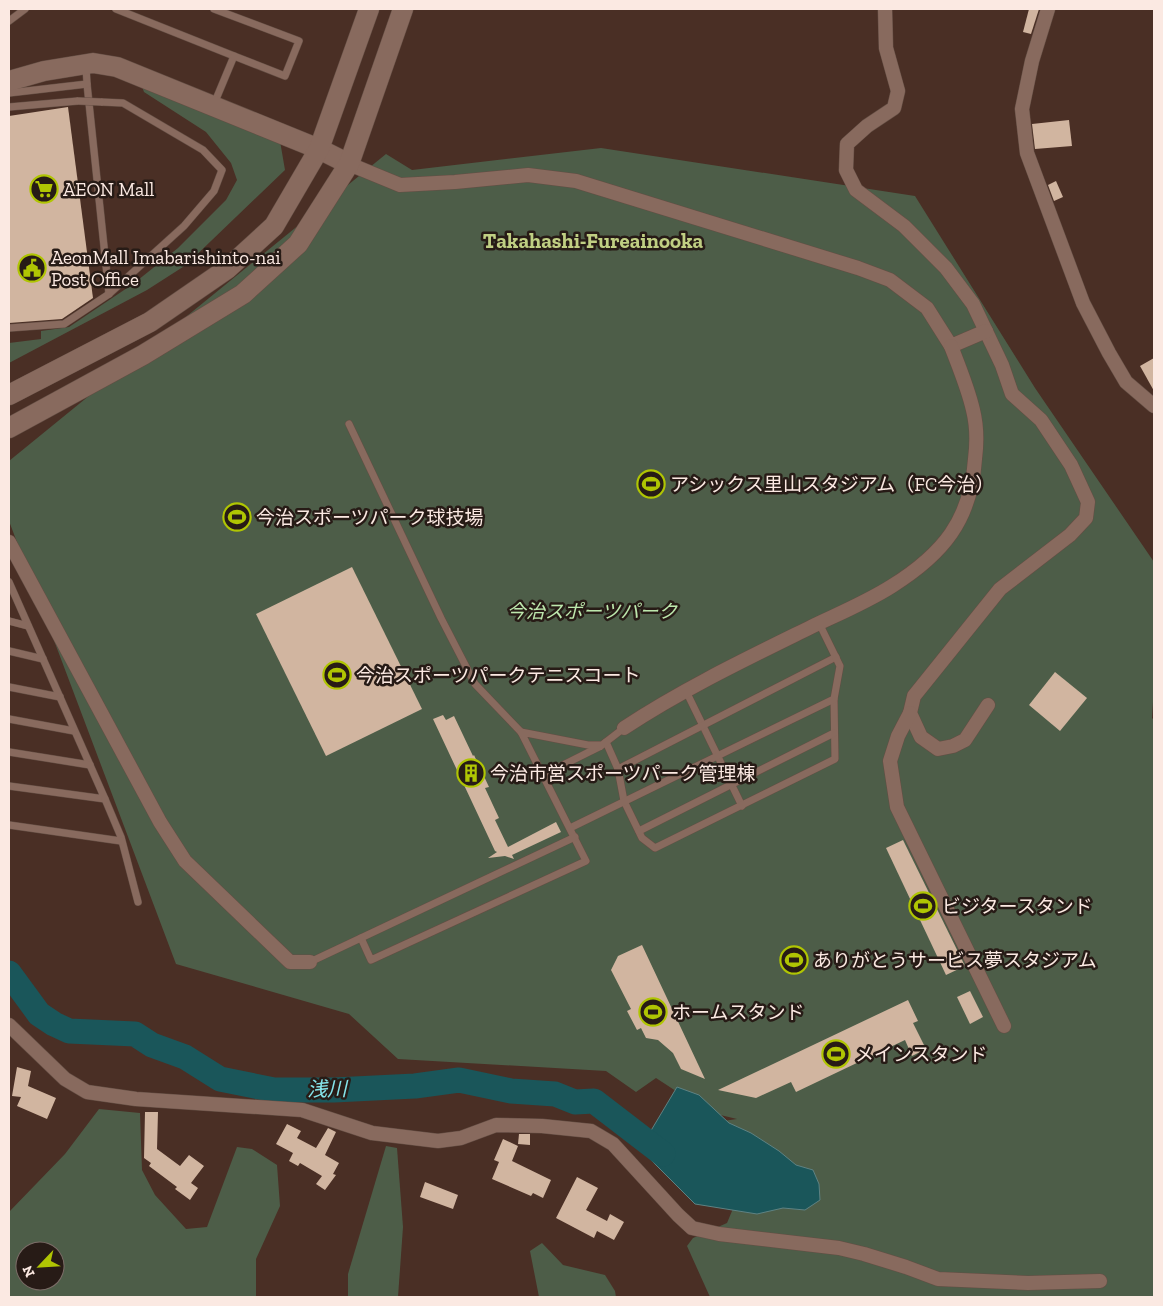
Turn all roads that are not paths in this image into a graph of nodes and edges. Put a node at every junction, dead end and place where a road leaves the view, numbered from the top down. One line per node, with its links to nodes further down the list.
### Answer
1 (25, 9): 8 (lane)
2 (117, 9): 9 (lane)
3 (214, 9): 9 (lane)
4 (369, 9): 15 (street)
5 (403, 9): 16 (street)
6 (885, 9): 19 (street)
7 (1048, 9): 22 (street)
8 (9, 21)
9 (234, 56): 14 (lane)
10 (87, 74): 11 (street); 12 (lane); 14 (street); 17 (lane)
11 (9, 81)
12 (9, 93)
13 (9, 107): 17 (lane, bridge)
14 (213, 107): 15 (street)
15 (318, 149): 16 (street); 21 (street)
16 (350, 164): 20 (street); 24 (street)
17 (109, 294): 18 (lane)
18 (9, 328)
19 (986, 331): 20 (street); 38 (street)
20 (951, 346): 28 (street)
21 (9, 395)
22 (1154, 406)
23 (350, 424): 43 (lane)
24 (9, 428)
25 (9, 542): 63 (street)
26 (10, 586): 29 (lane)
27 (9, 621): 29 (lane)
28 (819, 623): 31 (lane); 34 (street)
29 (28, 626): 32 (lane)
30 (9, 652): 32 (lane)
31 (836, 658): 36 (lane); 40 (lane)
32 (43, 659): 35 (lane)
33 (9, 687): 35 (lane)
34 (686, 692): 40 (lane); 41 (street)
35 (60, 697): 42 (lane)
36 (834, 699): 44 (lane); 47 (lane)
37 (988, 705): 38 (street)
38 (910, 713): 65 (street)
39 (9, 719): 42 (lane)
40 (703, 725): 47 (lane); 49 (lane)
41 (624, 728): 45 (lane)
42 (74, 731): 48 (lane)
43 (521, 732): 45 (lane); 50 (lane)
44 (834, 733): 51 (lane); 55 (lane)
45 (604, 744): 49 (lane); 50 (lane)
46 (9, 752): 48 (lane)
47 (718, 756): 51 (lane); 54 (lane)
48 (90, 766): 53 (lane)
49 (618, 769): 54 (lane)
50 (543, 775): 57 (lane)
51 (732, 784): 55 (lane); 58 (lane)
52 (9, 786): 53 (lane)
53 (105, 799): 60 (lane)
54 (624, 801): 57 (lane); 58 (lane)
55 (742, 806): 58 (lane)
56 (9, 825): 60 (lane)
57 (570, 828): 59 (lane)
58 (639, 831)
59 (575, 837): 62 (lane); 62 (lane)
60 (122, 841): 61 (lane)
61 (138, 902)
62 (361, 938): 63 (lane)
63 (310, 962)
64 (9, 1025): 66 (street)
65 (1004, 1026)
66 (1100, 1281)

